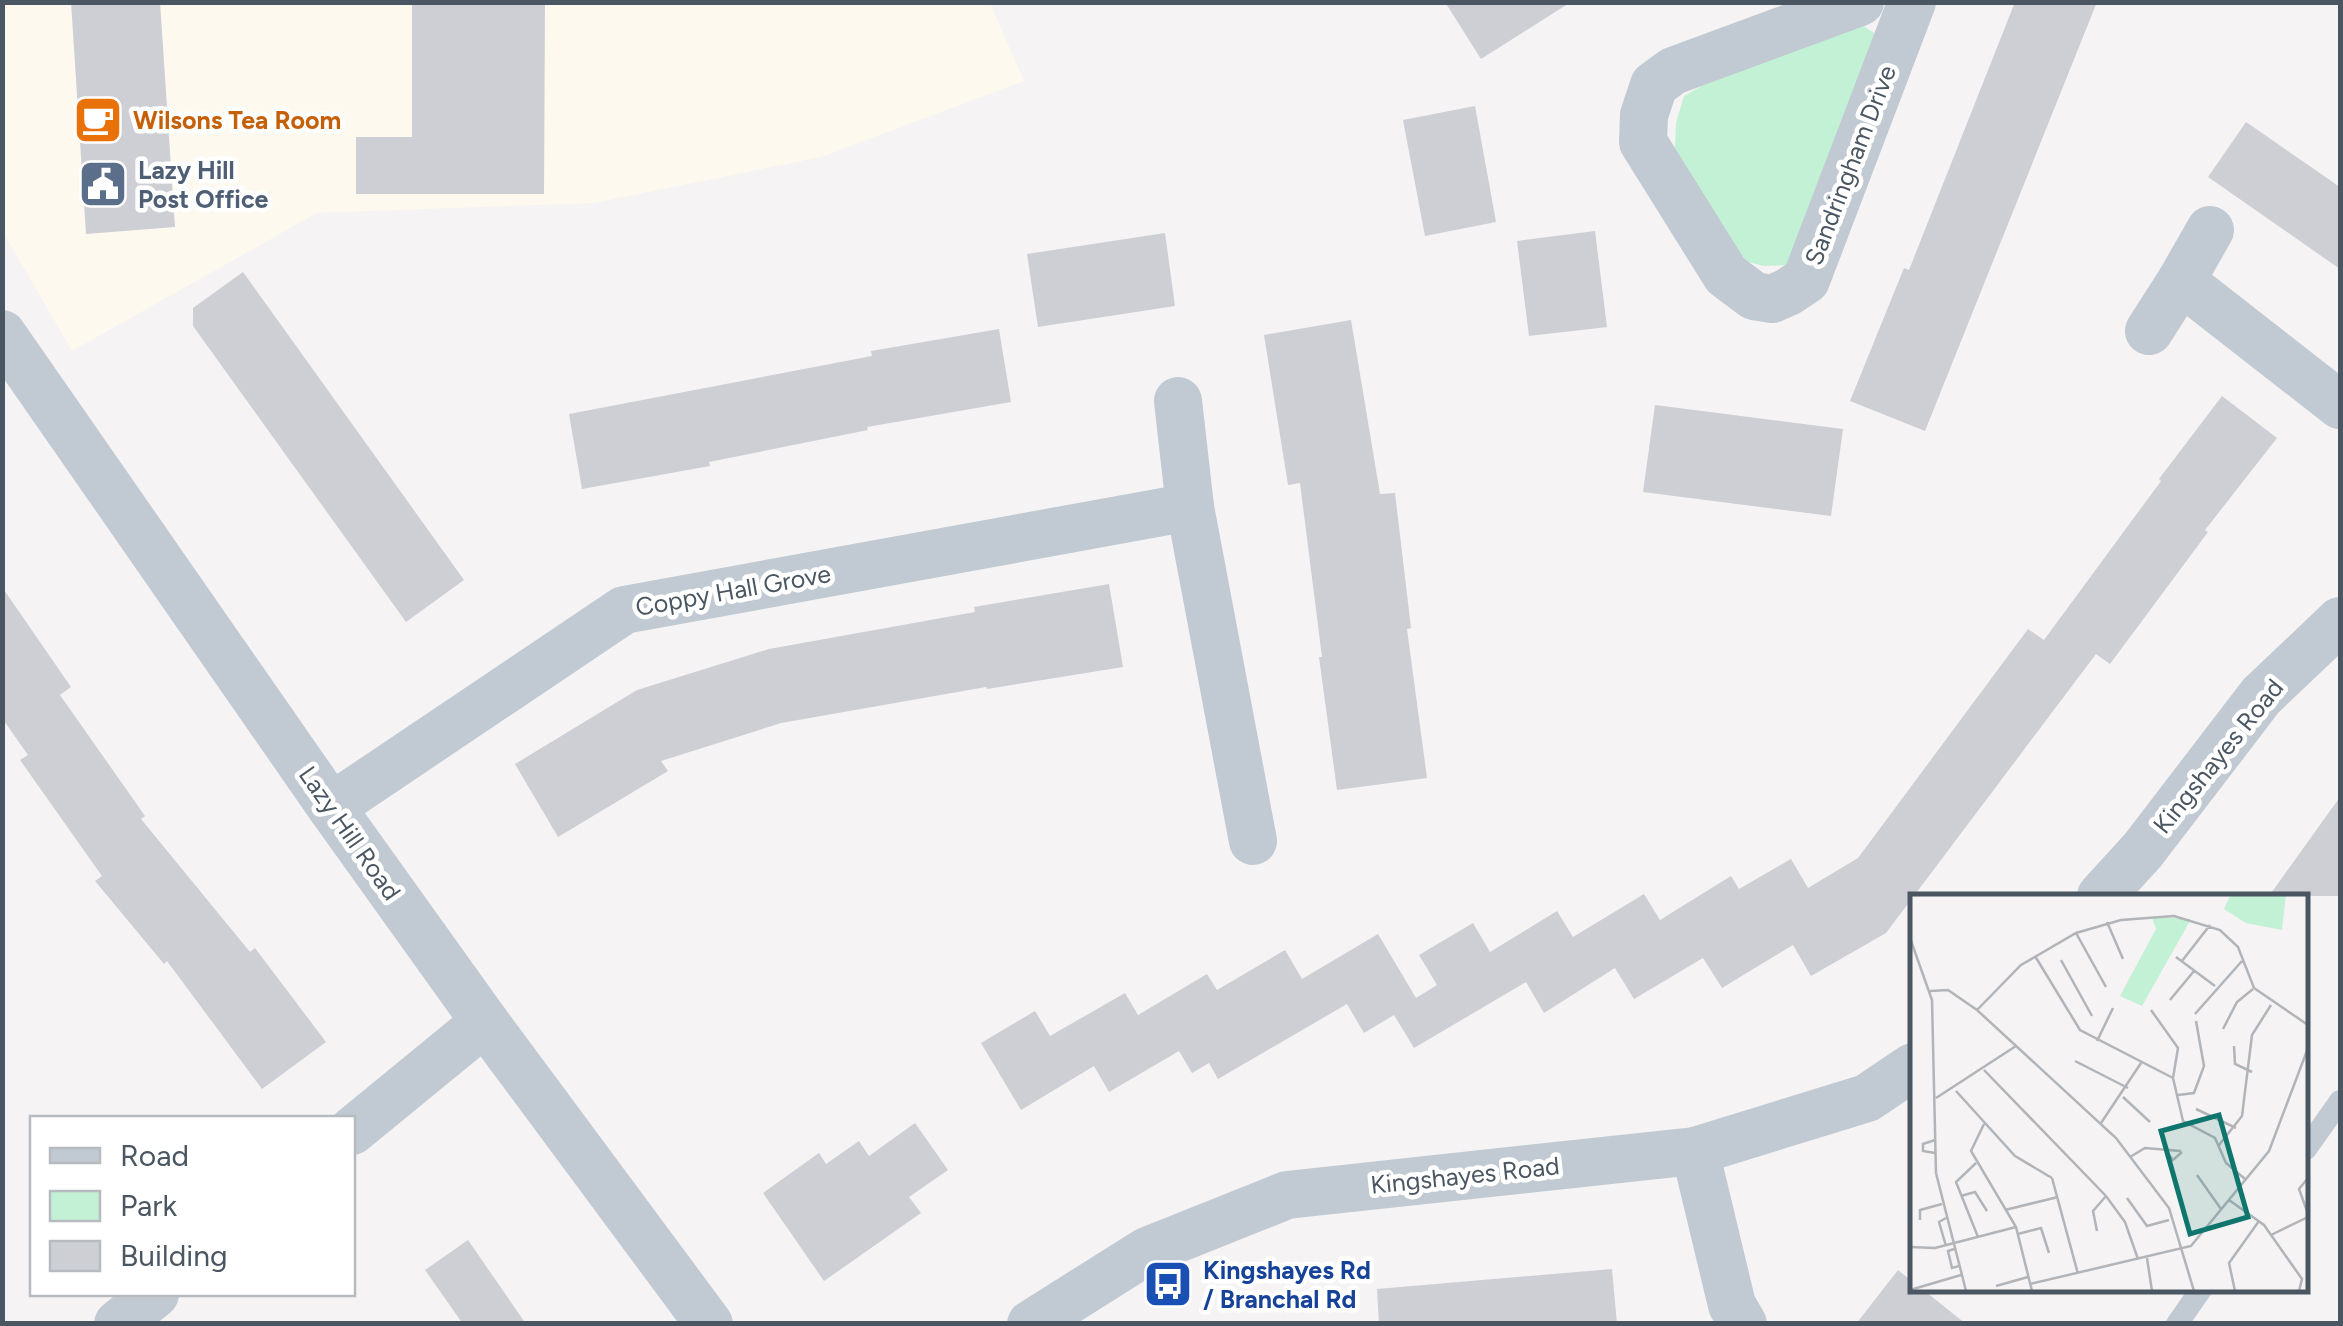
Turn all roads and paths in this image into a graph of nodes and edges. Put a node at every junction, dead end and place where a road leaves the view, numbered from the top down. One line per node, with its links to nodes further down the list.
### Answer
1 (1860, 2): 2 (street, Sandringham Drive)
2 (1912, 2)
3 (2210, 230): 4 (street)
4 (2182, 280): 5 (street); 8 (street)
5 (2149, 331)
6 (2, 334): 11 (street, Lazy Hill Road)
7 (1178, 401): 9 (street)
8 (2340, 405)
9 (1190, 507): 11 (street, Coppy Hall Grove); 12 (street)
10 (2340, 620): 13 (street, Kingshayes Road)
11 (331, 807): 14 (street, Lazy Hill Road)
12 (1253, 842)
13 (2103, 894)
14 (485, 1022): 17 (street); 23 (street, Lazy Hill Road)
15 (1910, 1069): 19 (street, Kingshayes Road)
16 (2340, 1101): 18 (lane)
17 (355, 1129)
18 (2308, 1146)
19 (1695, 1151): 24 (street, Kingshayes Road); 25 (street)
20 (2200, 1291): 26 (lane)
21 (153, 1296): 22 (street)
22 (118, 1324)
23 (709, 1324)
24 (1032, 1324)
25 (1743, 1324)
26 (2177, 1324)

